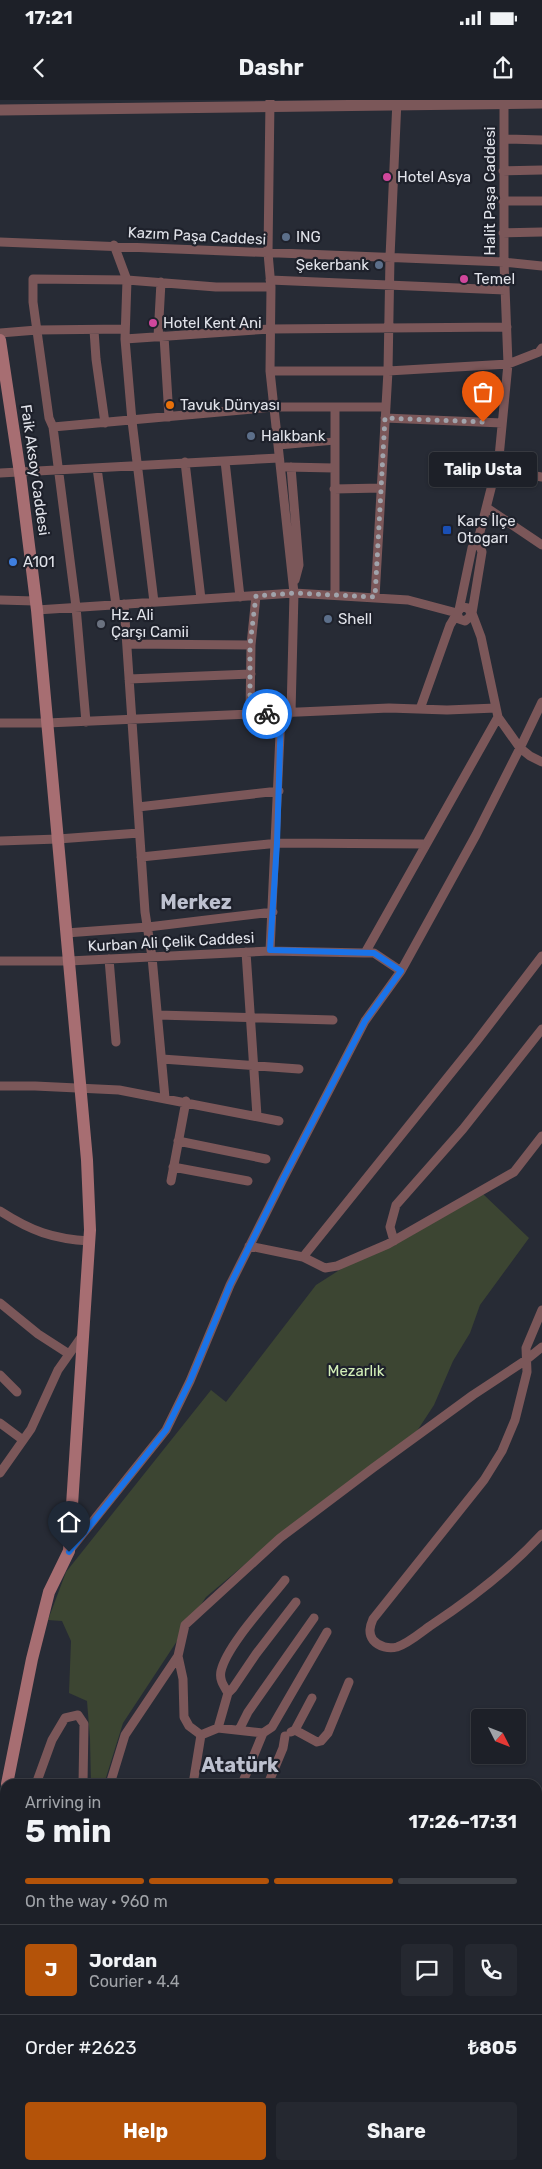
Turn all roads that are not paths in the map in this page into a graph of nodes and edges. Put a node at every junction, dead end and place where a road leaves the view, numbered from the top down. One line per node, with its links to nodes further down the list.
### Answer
1 (397, 102): 2 (street); 4 (street); 19 (street)
2 (504, 102): 5 (street); 8 (street, Halit Paşa Caddesi)
3 (270, 103): 4 (street); 6 (street); 18 (street)
4 (346, 103)
5 (542, 103)
6 (106, 104): 7 (street)
7 (0, 110)
8 (504, 139): 9 (street); 11 (street, Halit Paşa Caddesi)
9 (542, 140)
10 (542, 170): 11 (street)
11 (503, 171): 12 (street, Halit Paşa Caddesi)
12 (503, 201): 13 (street); 15 (street, Halit Paşa Caddesi)
13 (542, 201)
14 (542, 232): 15 (street)
15 (503, 233): 20 (street, Halit Paşa Caddesi)
16 (0, 242): 17 (street, Kazım Paşa Caddesi)
17 (114, 245): 18 (street, Kazım Paşa Caddesi); 22 (street)
18 (268, 253): 19 (street, Kazım Paşa Caddesi); 24 (street)
19 (390, 256): 20 (street, Kazım Paşa Caddesi); 25 (street)
20 (504, 262): 21 (street, Kazım Paşa Caddesi); 26 (street, Halit Paşa Caddesi)
21 (542, 266)
22 (127, 280): 23 (street); 29 (street); 33 (street)
23 (161, 282): 24 (street); 34 (street)
24 (271, 284): 25 (street); 31 (street)
25 (389, 285): 26 (street); 28 (street)
26 (505, 290): 27 (street, Halit Paşa Caddesi)
27 (507, 327): 28 (street); 37 (street, Halit Paşa Caddesi)
28 (388, 328): 31 (street); 39 (street)
29 (37, 330): 30 (street); 32 (street); 48 (street)
30 (94, 330): 33 (street); 46 (street)
31 (270, 330): 34 (street); 38 (street)
32 (0, 333)
33 (125, 334): 34 (street); 45 (street)
34 (161, 336): 43 (street)
35 (0, 340): 61 (main road, Faik Aksoy Caddesi)
36 (542, 348): 37 (street)
37 (508, 364): 39 (street); 47 (street, Halit Paşa Caddesi)
38 (270, 371): 39 (street); 40 (street)
39 (388, 371): 42 (street)
40 (274, 407): 41 (street); 43 (street); 50 (street)
41 (335, 407): 42 (street); 49 (street)
42 (386, 407): 44 (street)
43 (169, 417): 45 (street)
44 (385, 418): 47 (street); 63 (street)
45 (132, 421): 46 (street); 54 (street)
46 (105, 423): 48 (street)
47 (502, 423): 58 (street, Halit Paşa Caddesi)
48 (53, 427): 59 (street)
49 (334, 441): 50 (street); 57 (street)
50 (278, 446): 53 (street)
51 (225, 460): 52 (street); 53 (street); 70 (street)
52 (185, 462): 54 (street); 73 (street)
53 (280, 462): 55 (street); 68 (street)
54 (138, 465): 56 (street); 75 (street)
55 (291, 467): 57 (street); 68 (street)
56 (98, 468): 59 (street); 76 (street)
57 (334, 468): 64 (street)
58 (496, 469): 62 (street); 65 (street, Halit Paşa Caddesi)
59 (58, 470): 61 (street); 78 (street)
60 (0, 473): 61 (street)
61 (20, 473): 77 (main road, Faik Aksoy Caddesi)
62 (542, 477)
63 (381, 488): 64 (street); 72 (street)
64 (334, 489): 69 (street)
65 (487, 508): 66 (street, Halit Paşa Caddesi); 67 (street)
66 (478, 540): 79 (street); 80 (street, Halit Paşa Caddesi)
67 (542, 545)
68 (294, 589): 69 (street); 71 (street); 88 (street)
69 (336, 595): 72 (street)
70 (240, 596): 71 (street); 73 (street)
71 (256, 596): 82 (street)
72 (375, 597): 79 (street)
73 (201, 599): 75 (street)
74 (0, 600): 77 (street)
75 (154, 602): 76 (street)
76 (120, 604): 78 (street); 81 (street)
77 (36, 605): 78 (street); 93 (main road, Faik Aksoy Caddesi)
78 (76, 607): 91 (street)
79 (458, 612): 80 (street); 86 (street)
80 (472, 613): 87 (street, Halit Paşa Caddesi)
81 (127, 644): 82 (street); 84 (street)
82 (250, 645): 83 (street)
83 (250, 674): 84 (street); 89 (street)
84 (129, 679): 90 (street)
85 (542, 702): 94 (street)
86 (420, 709): 87 (street); 88 (street)
87 (497, 712): 94 (street, Halit Paşa Caddesi); 102 (street)
88 (286, 713): 89 (street); 96 (street)
89 (250, 714): 90 (street)
90 (134, 719): 91 (street); 97 (street)
91 (86, 722): 93 (street)
92 (0, 723): 93 (street)
93 (47, 723): 99 (main road, Faik Aksoy Caddesi)
94 (520, 748): 95 (street); 115 (street)
95 (542, 762)
96 (279, 791): 97 (street); 101 (street)
97 (138, 807): 98 (street)
98 (140, 833): 99 (street); 103 (street)
99 (58, 839): 100 (street); 106 (main road, Faik Aksoy Caddesi)
100 (0, 840)
101 (277, 843): 102 (street); 103 (street); 104 (street)
102 (426, 844): 109 (street)
103 (141, 857): 105 (street)
104 (273, 912): 105 (street); 107 (street)
105 (148, 927): 106 (street); 111 (street)
106 (66, 933): 113 (main road, Faik Aksoy Caddesi)
107 (270, 950): 108 (street, Kurban Ali Çelik Caddesi); 109 (street, Kurban Ali Çelik Caddesi)
108 (246, 952): 111 (street, Kurban Ali Çelik Caddesi); 117 (street)
109 (369, 953): 115 (street)
110 (542, 956): 140 (street)
111 (152, 957): 112 (street, Kurban Ali Çelik Caddesi); 116 (street)
112 (109, 959): 113 (street, Kurban Ali Çelik Caddesi); 120 (street)
113 (69, 961): 114 (street, Kurban Ali Çelik Caddesi); 125 (main road, Faik Aksoy Caddesi)
114 (0, 962)
115 (401, 971): 139 (street)
116 (158, 1015): 117 (street); 121 (street)
117 (250, 1017): 118 (street); 122 (street)
118 (332, 1020)
119 (542, 1029): 138 (street)
120 (116, 1042)
121 (162, 1059): 122 (street); 126 (street)
122 (254, 1067): 123 (street); 128 (street)
123 (298, 1069)
124 (0, 1086): 125 (street)
125 (81, 1088): 126 (street); 137 (main road, Faik Aksoy Caddesi)
126 (165, 1098): 127 (street)
127 (186, 1102): 128 (street); 131 (street)
128 (257, 1116): 129 (street)
129 (279, 1121)
130 (542, 1136): 138 (street)
131 (178, 1141): 132 (street); 133 (street)
132 (266, 1160)
133 (173, 1167): 134 (street); 135 (street)
134 (171, 1181)
135 (248, 1181)
136 (0, 1211): 137 (street)
137 (90, 1241): 143 (main road, Faik Aksoy Caddesi)
138 (394, 1241): 140 (street)
139 (249, 1246): 140 (street); 153 (street)
140 (304, 1257)
141 (0, 1303): 145 (street)
142 (542, 1310): 146 (street)
143 (84, 1334): 145 (street); 153 (main road, Faik Aksoy Caddesi)
144 (542, 1347): 146 (street)
145 (69, 1354): 150 (street)
146 (526, 1360): 152 (street); 158 (street)
147 (0, 1375): 148 (street)
148 (17, 1392)
149 (0, 1423): 150 (street)
150 (23, 1440): 151 (street)
151 (0, 1473)
152 (542, 1534)
153 (69, 1552): 169 (main road)
154 (285, 1580): 160 (street)
155 (296, 1602): 160 (street)
156 (314, 1618): 164 (street)
157 (327, 1632): 162 (street)
158 (178, 1656): 167 (street); 172 (street)
159 (349, 1682): 165 (street)
160 (228, 1692): 163 (street)
161 (312, 1698): 165 (street)
162 (272, 1727): 166 (street); 168 (street)
163 (218, 1728): 164 (street); 167 (street)
164 (239, 1730): 166 (street)
165 (295, 1730): 168 (street)
166 (263, 1732): 174 (street)
167 (201, 1735): 173 (street)
168 (285, 1736): 175 (street)
169 (8, 1779)
170 (38, 1779): 171 (street)
171 (83, 1779)
172 (112, 1779)
173 (194, 1779)
174 (244, 1779)
175 (270, 1779)

